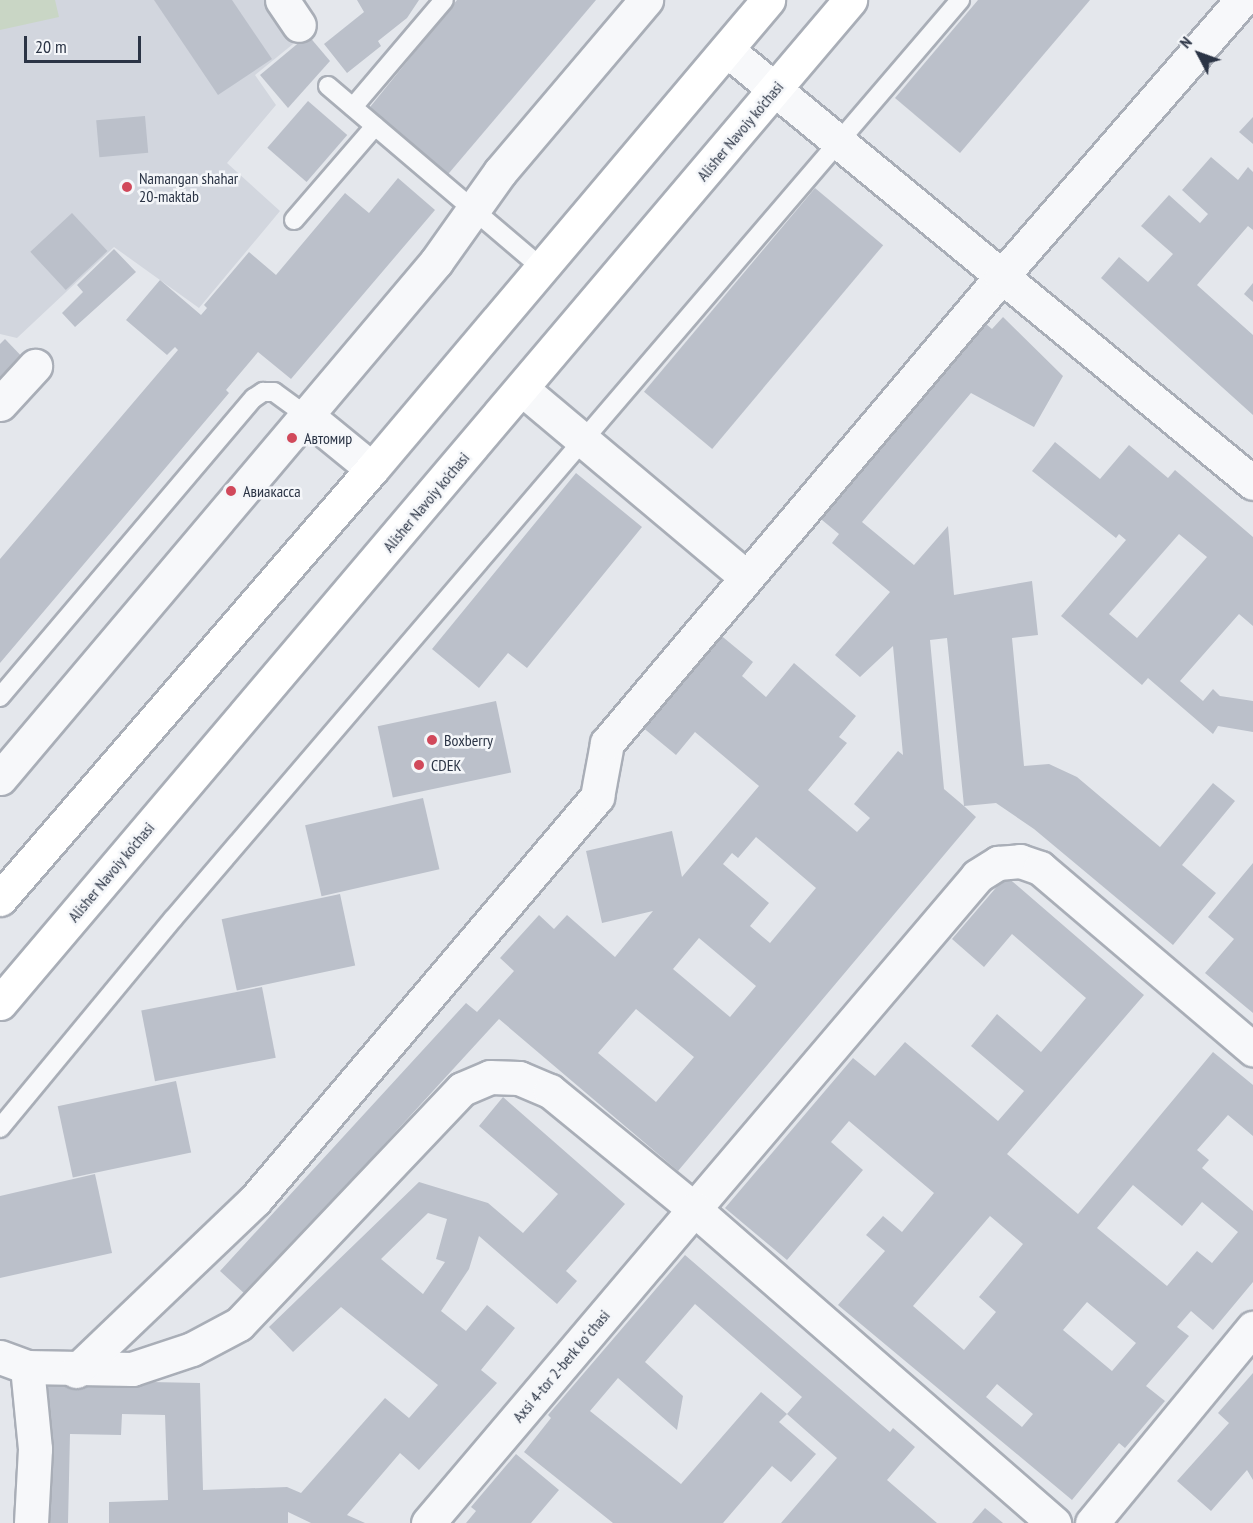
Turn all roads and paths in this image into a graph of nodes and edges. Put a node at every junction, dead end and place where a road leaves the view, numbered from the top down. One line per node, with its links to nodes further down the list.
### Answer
1 (444, 0): 10 (lane)
2 (646, 0): 13 (street)
3 (768, 0): 7 (main road)
4 (850, 0): 9 (main road, Alisher Navoiy ko'chasi)
5 (960, 0): 12 (lane)
6 (1242, 0): 16 (street)
7 (727, 50): 9 (street); 15 (main road)
8 (328, 86): 10 (lane)
9 (776, 88): 12 (street); 18 (main road, Alisher Navoiy ko'chasi)
10 (353, 107): 11 (lane)
11 (375, 126): 13 (lane); 14 (lane)
12 (840, 141): 16 (street); 21 (lane)
13 (473, 209): 15 (lane); 20 (street)
14 (294, 220)
15 (542, 268): 22 (main road)
16 (1000, 277): 23 (street); 24 (street)
17 (35, 366): 19 (street)
18 (522, 389): 21 (street); 28 (main road, Alisher Navoiy ko'chasi)
19 (0, 404)
20 (306, 415): 22 (street); 25 (lane); 26 (street)
21 (581, 440): 24 (street); 30 (lane)
22 (372, 469): 27 (main road)
23 (1253, 483)
24 (746, 577): 34 (street)
25 (0, 697)
26 (0, 778)
27 (0, 899)
28 (0, 1003)
29 (1253, 1049): 31 (street, Аxsi 4-tor 2-berk koʻchasi)
30 (0, 1128)
31 (694, 1209): 34 (street); 36 (street, Аxsi 4-tor 2-berk koʻchasi); 37 (street)
32 (1253, 1328): 38 (street)
33 (14, 1362): 34 (street); 35 (street)
34 (76, 1371)
35 (31, 1523)
36 (428, 1523)
37 (1054, 1523)
38 (1092, 1523)

